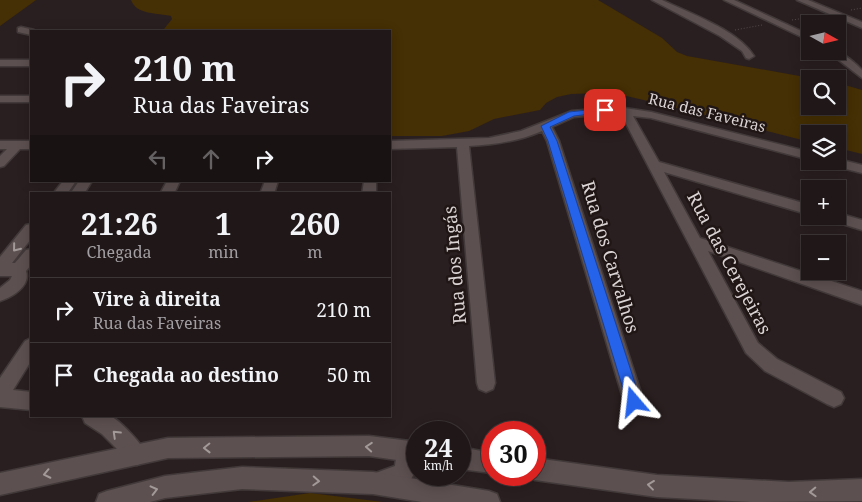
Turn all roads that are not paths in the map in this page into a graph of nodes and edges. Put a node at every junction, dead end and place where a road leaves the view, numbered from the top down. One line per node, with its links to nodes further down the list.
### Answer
1 (656, 0): 8 (street)
2 (728, 0): 7 (street)
3 (801, 0): 4 (street)
4 (862, 24)
5 (21, 30): 6 (street)
6 (30, 32)
7 (801, 34)
8 (749, 56)
9 (845, 60): 12 (street)
10 (0, 63): 11 (street)
11 (30, 63)
12 (862, 75)
13 (0, 99): 14 (street)
14 (30, 99)
15 (625, 111): 16 (street, Rua das Faveiras); 22 (street, Rua das Faveiras); 24 (street, Rua das Cerejeiras)
16 (545, 126): 17 (street, Rua das Faveiras); 44 (street, Rua dos Carvalhos)
17 (463, 144): 21 (street, Rua das Faveiras); 39 (street, Rua dos Ingás)
18 (0, 145): 19 (street)
19 (17, 145): 20 (street); 23 (street)
20 (30, 145)
21 (391, 145)
22 (801, 154)
23 (0, 163)
24 (654, 165): 29 (street); 33 (street, Rua das Cerejeiras)
25 (846, 165): 26 (street)
26 (862, 169)
27 (69, 182): 28 (street)
28 (62, 192)
29 (801, 207)
30 (846, 220): 31 (street)
31 (862, 225)
32 (30, 230): 35 (street, one-way to 35)
33 (694, 241): 37 (street); 42 (street, Rua das Cerejeiras)
34 (30, 256): 36 (street)
35 (0, 269): 36 (street)
36 (12, 287)
37 (862, 298)
38 (30, 348): 40 (street)
39 (486, 383)
40 (0, 394)
41 (0, 398): 43 (street)
42 (834, 398)
43 (30, 400)
44 (634, 402)
45 (93, 417): 47 (street, one-way to 45)
46 (406, 451): 47 (street, one-way to 47)
47 (137, 455): 50 (street, one-way to 50)
48 (406, 469): 51 (street)
49 (546, 471): 52 (street, one-way to 49)
50 (0, 484)
51 (373, 484): 53 (street, one-way to 51); 54 (street)
52 (862, 490)
53 (107, 502)
54 (489, 502)

